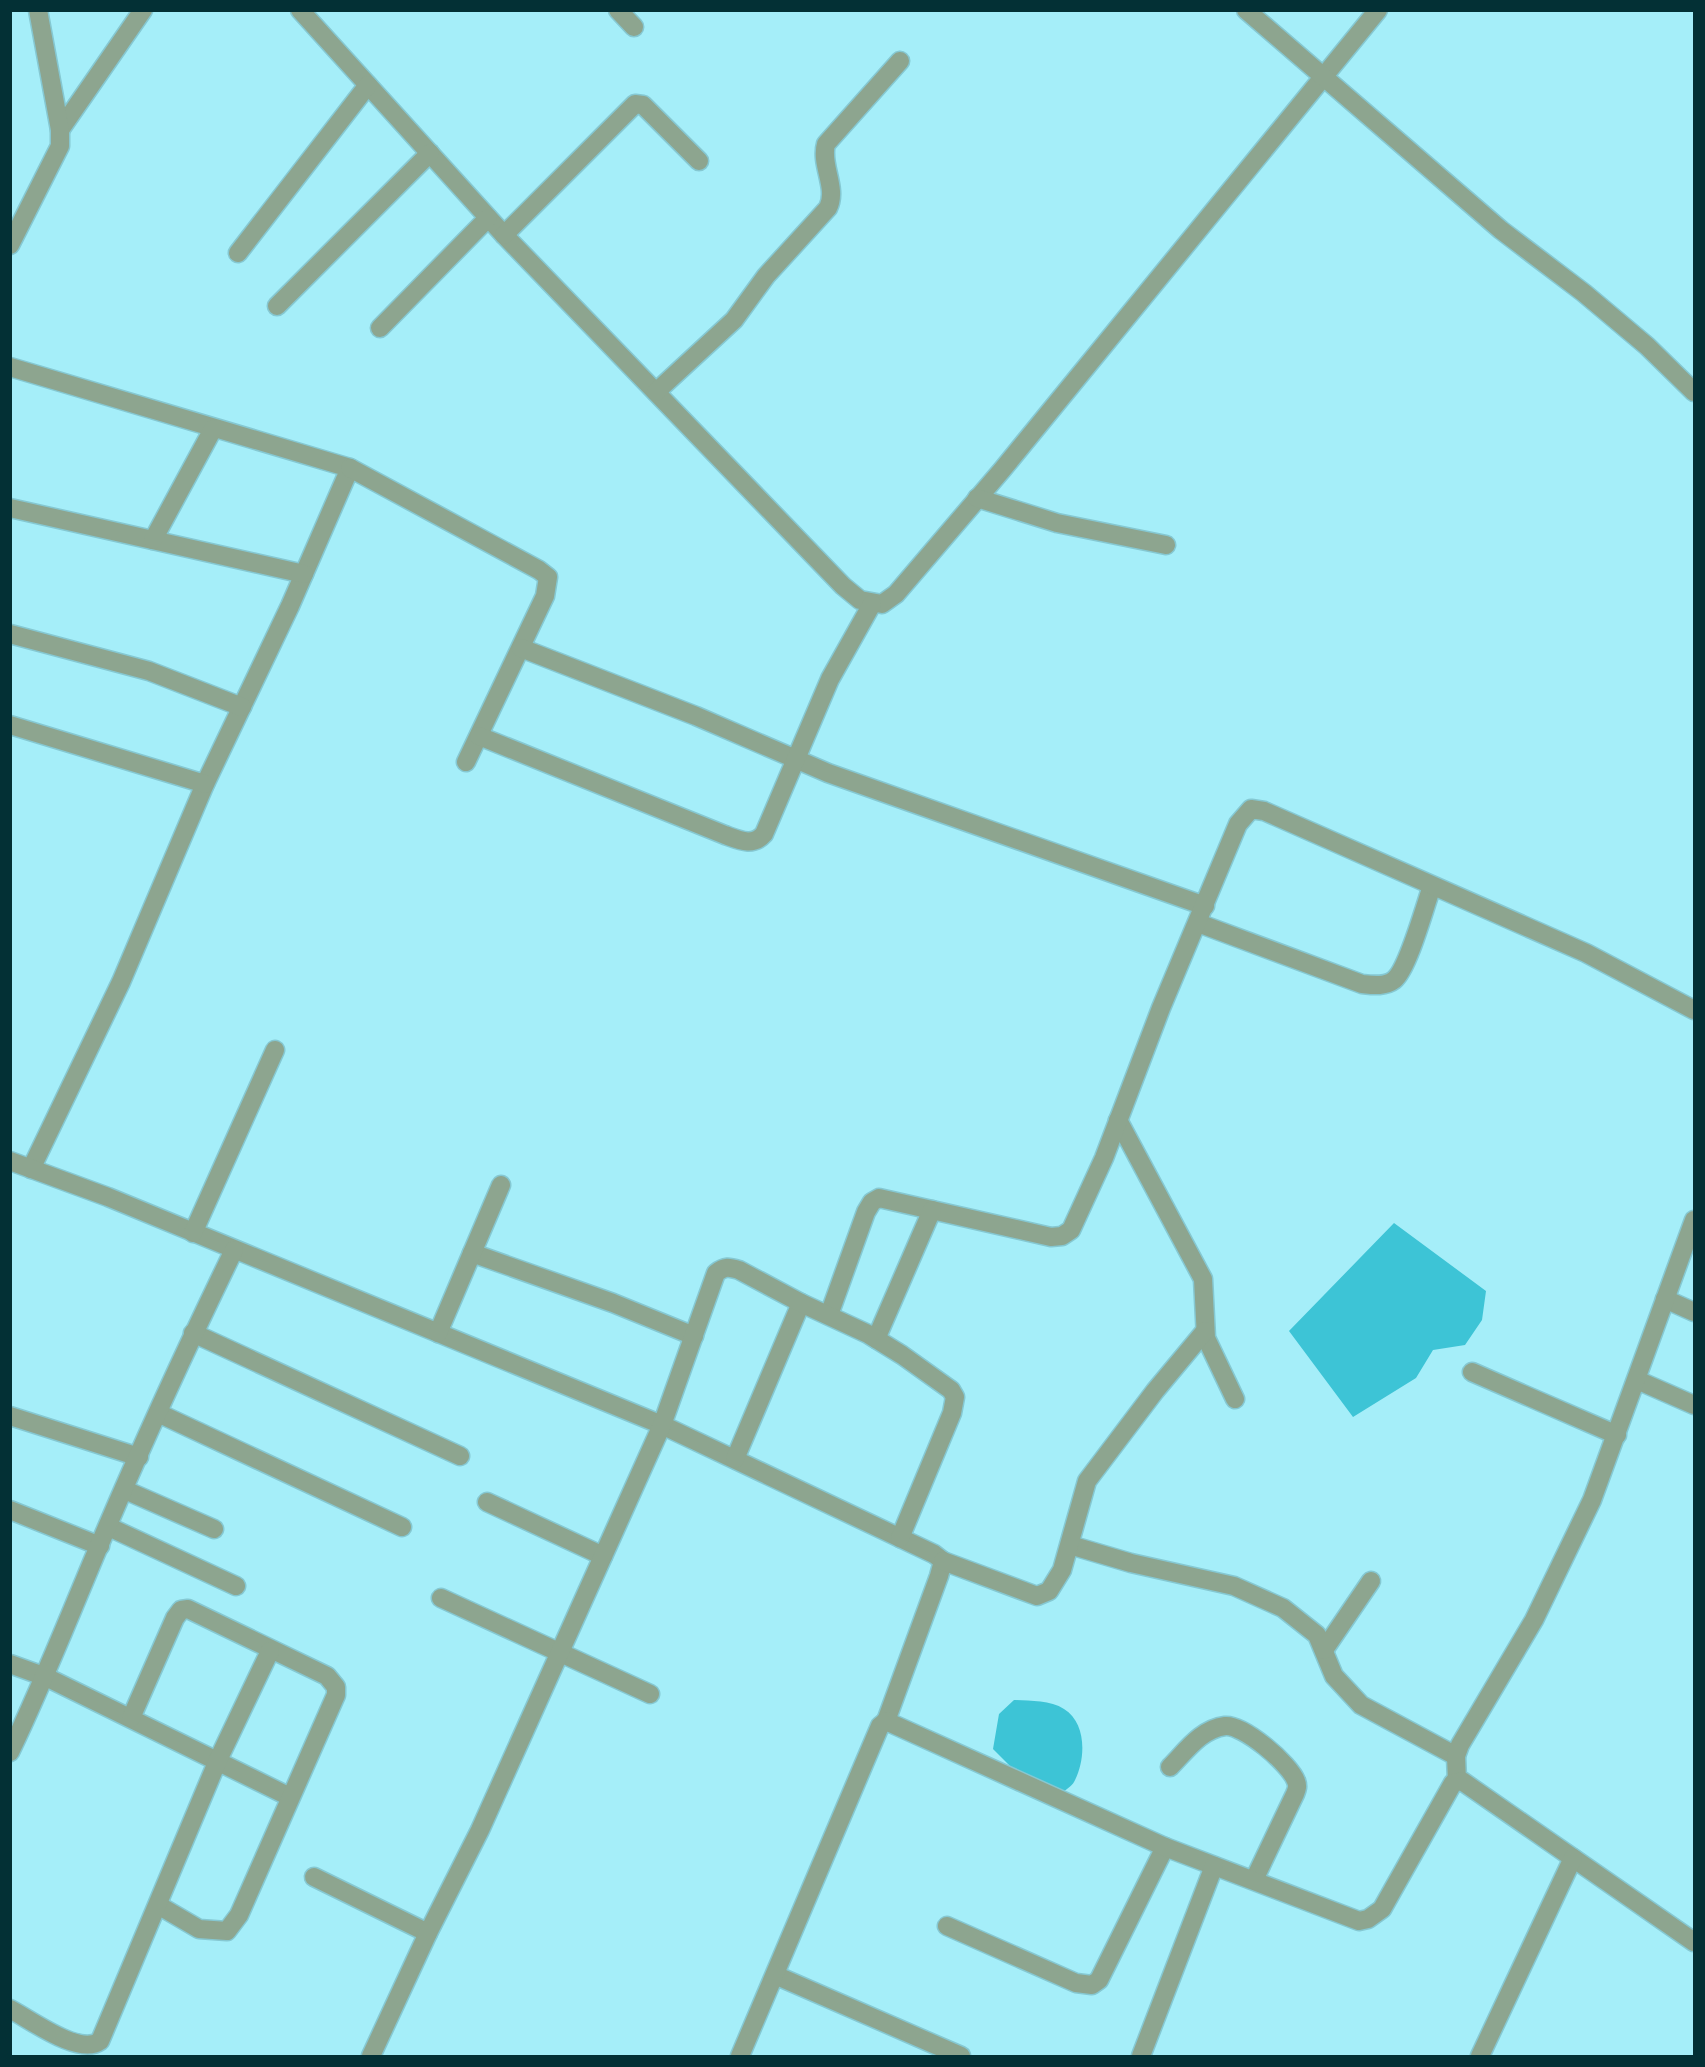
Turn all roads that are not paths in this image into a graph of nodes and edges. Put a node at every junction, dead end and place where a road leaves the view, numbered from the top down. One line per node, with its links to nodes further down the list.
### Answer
1 (38, 10): 11 (street)
2 (143, 10): 11 (street)
3 (300, 10): 10 (street)
4 (618, 10): 7 (street)
5 (1246, 10): 9 (street)
6 (1378, 10): 9 (street)
7 (634, 27)
8 (900, 62): 21 (street)
9 (1323, 77): 22 (street); 25 (street)
10 (368, 85): 12 (street); 17 (street)
11 (60, 130): 15 (street)
12 (430, 153): 14 (street); 18 (street)
13 (699, 161): 16 (street)
14 (488, 218): 16 (street); 19 (street)
15 (13, 234)
16 (504, 235): 21 (street)
17 (238, 253)
18 (277, 306)
19 (380, 328)
20 (10, 367): 23 (street)
21 (656, 392): 30 (street)
22 (1695, 392)
23 (213, 429): 24 (street); 27 (street)
24 (350, 468): 29 (street); 32 (street)
25 (976, 498): 28 (street); 30 (street)
26 (10, 508): 27 (street)
27 (153, 540): 29 (street)
28 (1166, 545)
29 (304, 574): 33 (street)
30 (872, 604): 36 (street)
31 (10, 634): 33 (street)
32 (521, 648): 35 (street); 36 (street)
33 (242, 707): 38 (street)
34 (10, 725): 38 (street)
35 (479, 736): 36 (street); 37 (street)
36 (798, 760): 40 (street)
37 (466, 762)
38 (205, 784): 45 (street)
39 (1432, 886): 40 (street); 40 (street); 41 (street)
40 (1202, 914): 43 (street)
41 (1695, 1010)
42 (275, 1050): 49 (street)
43 (1119, 1120): 47 (street); 56 (street)
44 (10, 1161): 45 (street)
45 (31, 1169): 49 (street)
46 (501, 1185): 51 (street)
47 (932, 1210): 55 (street); 60 (street)
48 (1695, 1220): 52 (street)
49 (193, 1233): 50 (street)
50 (234, 1250): 57 (street); 58 (street)
51 (472, 1253): 58 (street); 59 (street)
52 (1665, 1299): 54 (street); 62 (street)
53 (801, 1303): 55 (street); 59 (street); 71 (street)
54 (1695, 1312)
55 (829, 1315): 60 (street)
56 (1205, 1331): 63 (street); 79 (street)
57 (193, 1333): 65 (street); 69 (street)
58 (438, 1333): 67 (street)
59 (694, 1336): 67 (street)
60 (876, 1339): 78 (street)
61 (1472, 1372): 68 (street)
62 (1637, 1380): 64 (street); 68 (street)
63 (1235, 1399)
64 (1695, 1405)
65 (158, 1413): 70 (street); 76 (street)
66 (10, 1416): 70 (street)
67 (663, 1425): 71 (street); 81 (street)
68 (1617, 1435): 95 (street)
69 (460, 1456)
70 (139, 1457): 72 (street)
71 (735, 1460): 78 (street)
72 (125, 1490): 75 (street); 77 (street)
73 (487, 1502): 81 (street)
74 (10, 1510): 80 (street)
75 (109, 1527): 80 (street); 84 (street)
76 (402, 1527)
77 (214, 1530)
78 (900, 1538): 82 (street)
79 (1070, 1545): 82 (street); 86 (street)
80 (100, 1546): 90 (street)
81 (603, 1556): 88 (street)
82 (942, 1561): 93 (street)
83 (1371, 1581): 86 (street)
84 (236, 1586)
85 (441, 1598): 88 (street)
86 (1324, 1650): 95 (street)
87 (270, 1651): 92 (street); 96 (street); 99 (street)
88 (560, 1651): 91 (street); 107 (street)
89 (10, 1664): 90 (street)
90 (46, 1677): 92 (street); 94 (street)
91 (650, 1694)
92 (131, 1718): 96 (street)
93 (886, 1721): 100 (street); 109 (street)
94 (10, 1752)
95 (1456, 1756): 98 (street)
96 (218, 1760): 99 (street); 105 (street)
97 (1170, 1767): 104 (street)
98 (1457, 1780): 101 (street); 104 (street)
99 (290, 1797): 105 (street)
100 (1165, 1847): 102 (street); 106 (street)
101 (1573, 1858): 108 (street); 115 (street)
102 (1214, 1866): 104 (street); 114 (street)
103 (314, 1877): 107 (street)
104 (1254, 1880)
105 (158, 1905): 110 (street)
106 (947, 1926)
107 (428, 1933): 111 (street)
108 (1695, 1942)
109 (775, 1975): 112 (street); 113 (street)
110 (10, 2009)
111 (371, 2056)
112 (740, 2056)
113 (961, 2056)
114 (1141, 2056)
115 (1480, 2056)

